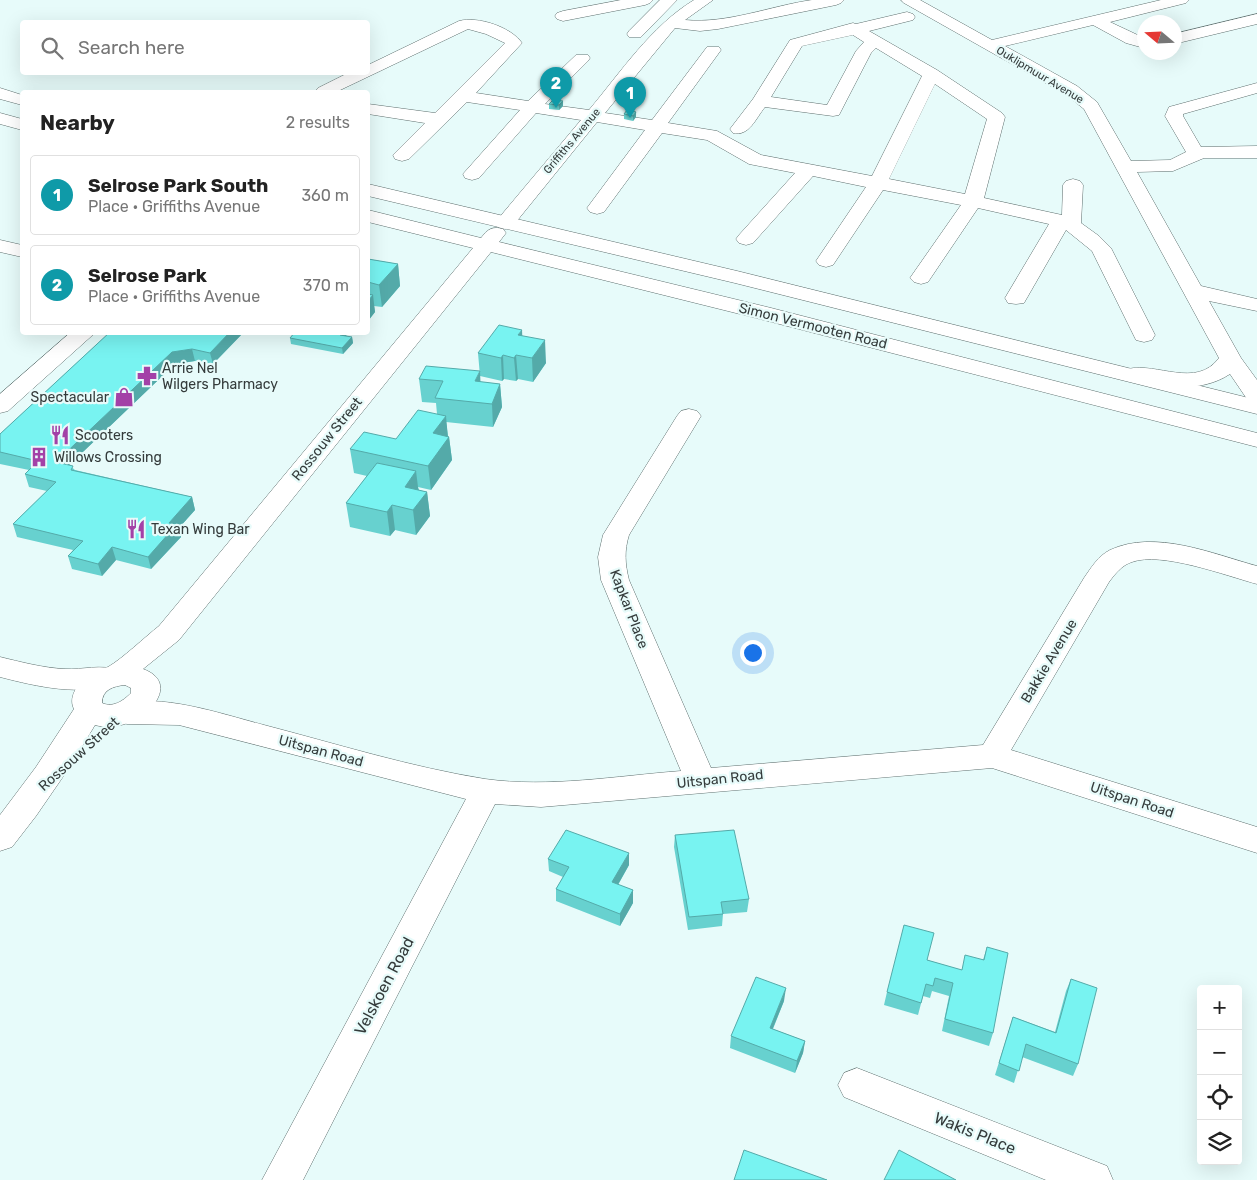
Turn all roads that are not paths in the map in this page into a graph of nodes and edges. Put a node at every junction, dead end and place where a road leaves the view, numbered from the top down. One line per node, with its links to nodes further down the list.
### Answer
1 (645, 0): 7 (street)
2 (669, 0): 12 (street)
3 (705, 0): 10 (street, Griffiths Avenue)
4 (836, 0): 10 (street)
5 (1181, 0): 9 (street)
6 (908, 8): 11 (street); 16 (street, Ouklipmuur Avenue)
7 (563, 16)
8 (1257, 19): 13 (street)
9 (1095, 20): 14 (street); 16 (street)
10 (672, 23): 31 (street, Griffiths Avenue)
11 (853, 28): 15 (street); 27 (street)
12 (635, 34)
13 (1182, 37)
14 (1137, 41)
15 (877, 43): 20 (street); 27 (street)
16 (990, 44): 39 (street, Ouklipmuur Avenue)
17 (713, 50): 34 (street)
18 (582, 58): 28 (street)
19 (370, 70): 25 (street)
20 (931, 74): 42 (street); 45 (street)
21 (360, 75): 23 (street)
22 (1257, 88): 37 (street)
23 (328, 90)
24 (0, 93): 26 (street)
25 (463, 96): 28 (street); 32 (street)
26 (20, 99)
27 (760, 101): 35 (street)
28 (531, 108): 31 (street); 41 (street)
29 (370, 109): 32 (street)
30 (0, 118): 33 (street)
31 (593, 118): 34 (street); 48 (street, Griffiths Avenue)
32 (438, 119): 38 (street)
33 (20, 124)
34 (656, 127): 40 (street); 46 (street)
35 (739, 129)
36 (1257, 152): 37 (street)
37 (1196, 154): 39 (street)
38 (402, 155)
39 (1123, 166): 56 (street, Ouklipmuur Avenue)
40 (808, 170): 42 (street); 50 (street)
41 (472, 174)
42 (878, 183): 45 (street); 54 (street)
43 (1073, 185): 49 (street)
44 (370, 190): 48 (street, Simon Vermooten Road)
45 (972, 201): 49 (street); 55 (street)
46 (597, 208)
47 (370, 216): 51 (street, Simon Vermooten Road)
48 (505, 222): 51 (street, Griffiths Avenue); 62 (street, Simon Vermooten Road)
49 (1066, 222): 57 (street); 60 (street)
50 (746, 239)
51 (485, 245): 67 (street, Simon Vermooten Road); 69 (street, Rossouw Street)
52 (0, 246): 53 (street)
53 (20, 251)
54 (826, 261)
55 (921, 278)
56 (1193, 291): 58 (street); 61 (street, Ouklipmuur Avenue)
57 (1016, 298)
58 (1257, 306)
59 (81, 335): 64 (street)
60 (1144, 335)
61 (1230, 358): 62 (street); 63 (street, Ouklipmuur Avenue)
62 (1092, 367): 65 (street, Simon Vermooten Road)
63 (1257, 397)
64 (0, 406)
65 (1257, 407)
66 (689, 416): 78 (street, Kapkar Place)
67 (1257, 440)
68 (1257, 575): 77 (street, Bakkie Avenue)
69 (169, 633): 71 (street, Rossouw Street); 73 (street, Rossouw Street)
70 (0, 667): 72 (street)
71 (112, 676): 72 (street); 73 (street); 74 (street)
72 (46, 678): 74 (street)
73 (146, 690): 75 (street); 76 (street, Uitspan Road)
74 (87, 707): 75 (street); 80 (street, Rossouw Street)
75 (125, 714): 76 (street, Uitspan Road); 80 (street, Rossouw Street)
76 (179, 714): 79 (street, Uitspan Road)
77 (992, 756): 78 (street, Uitspan Road); 82 (street, Uitspan Road)
78 (701, 782): 79 (street, Uitspan Road)
79 (486, 791): 84 (street, Velskoen Road)
80 (36, 794): 81 (street, Rossouw Street)
81 (0, 838)
82 (1257, 840)
83 (857, 1085): 85 (street, Wakis Place)
84 (282, 1180)
85 (1093, 1180)

